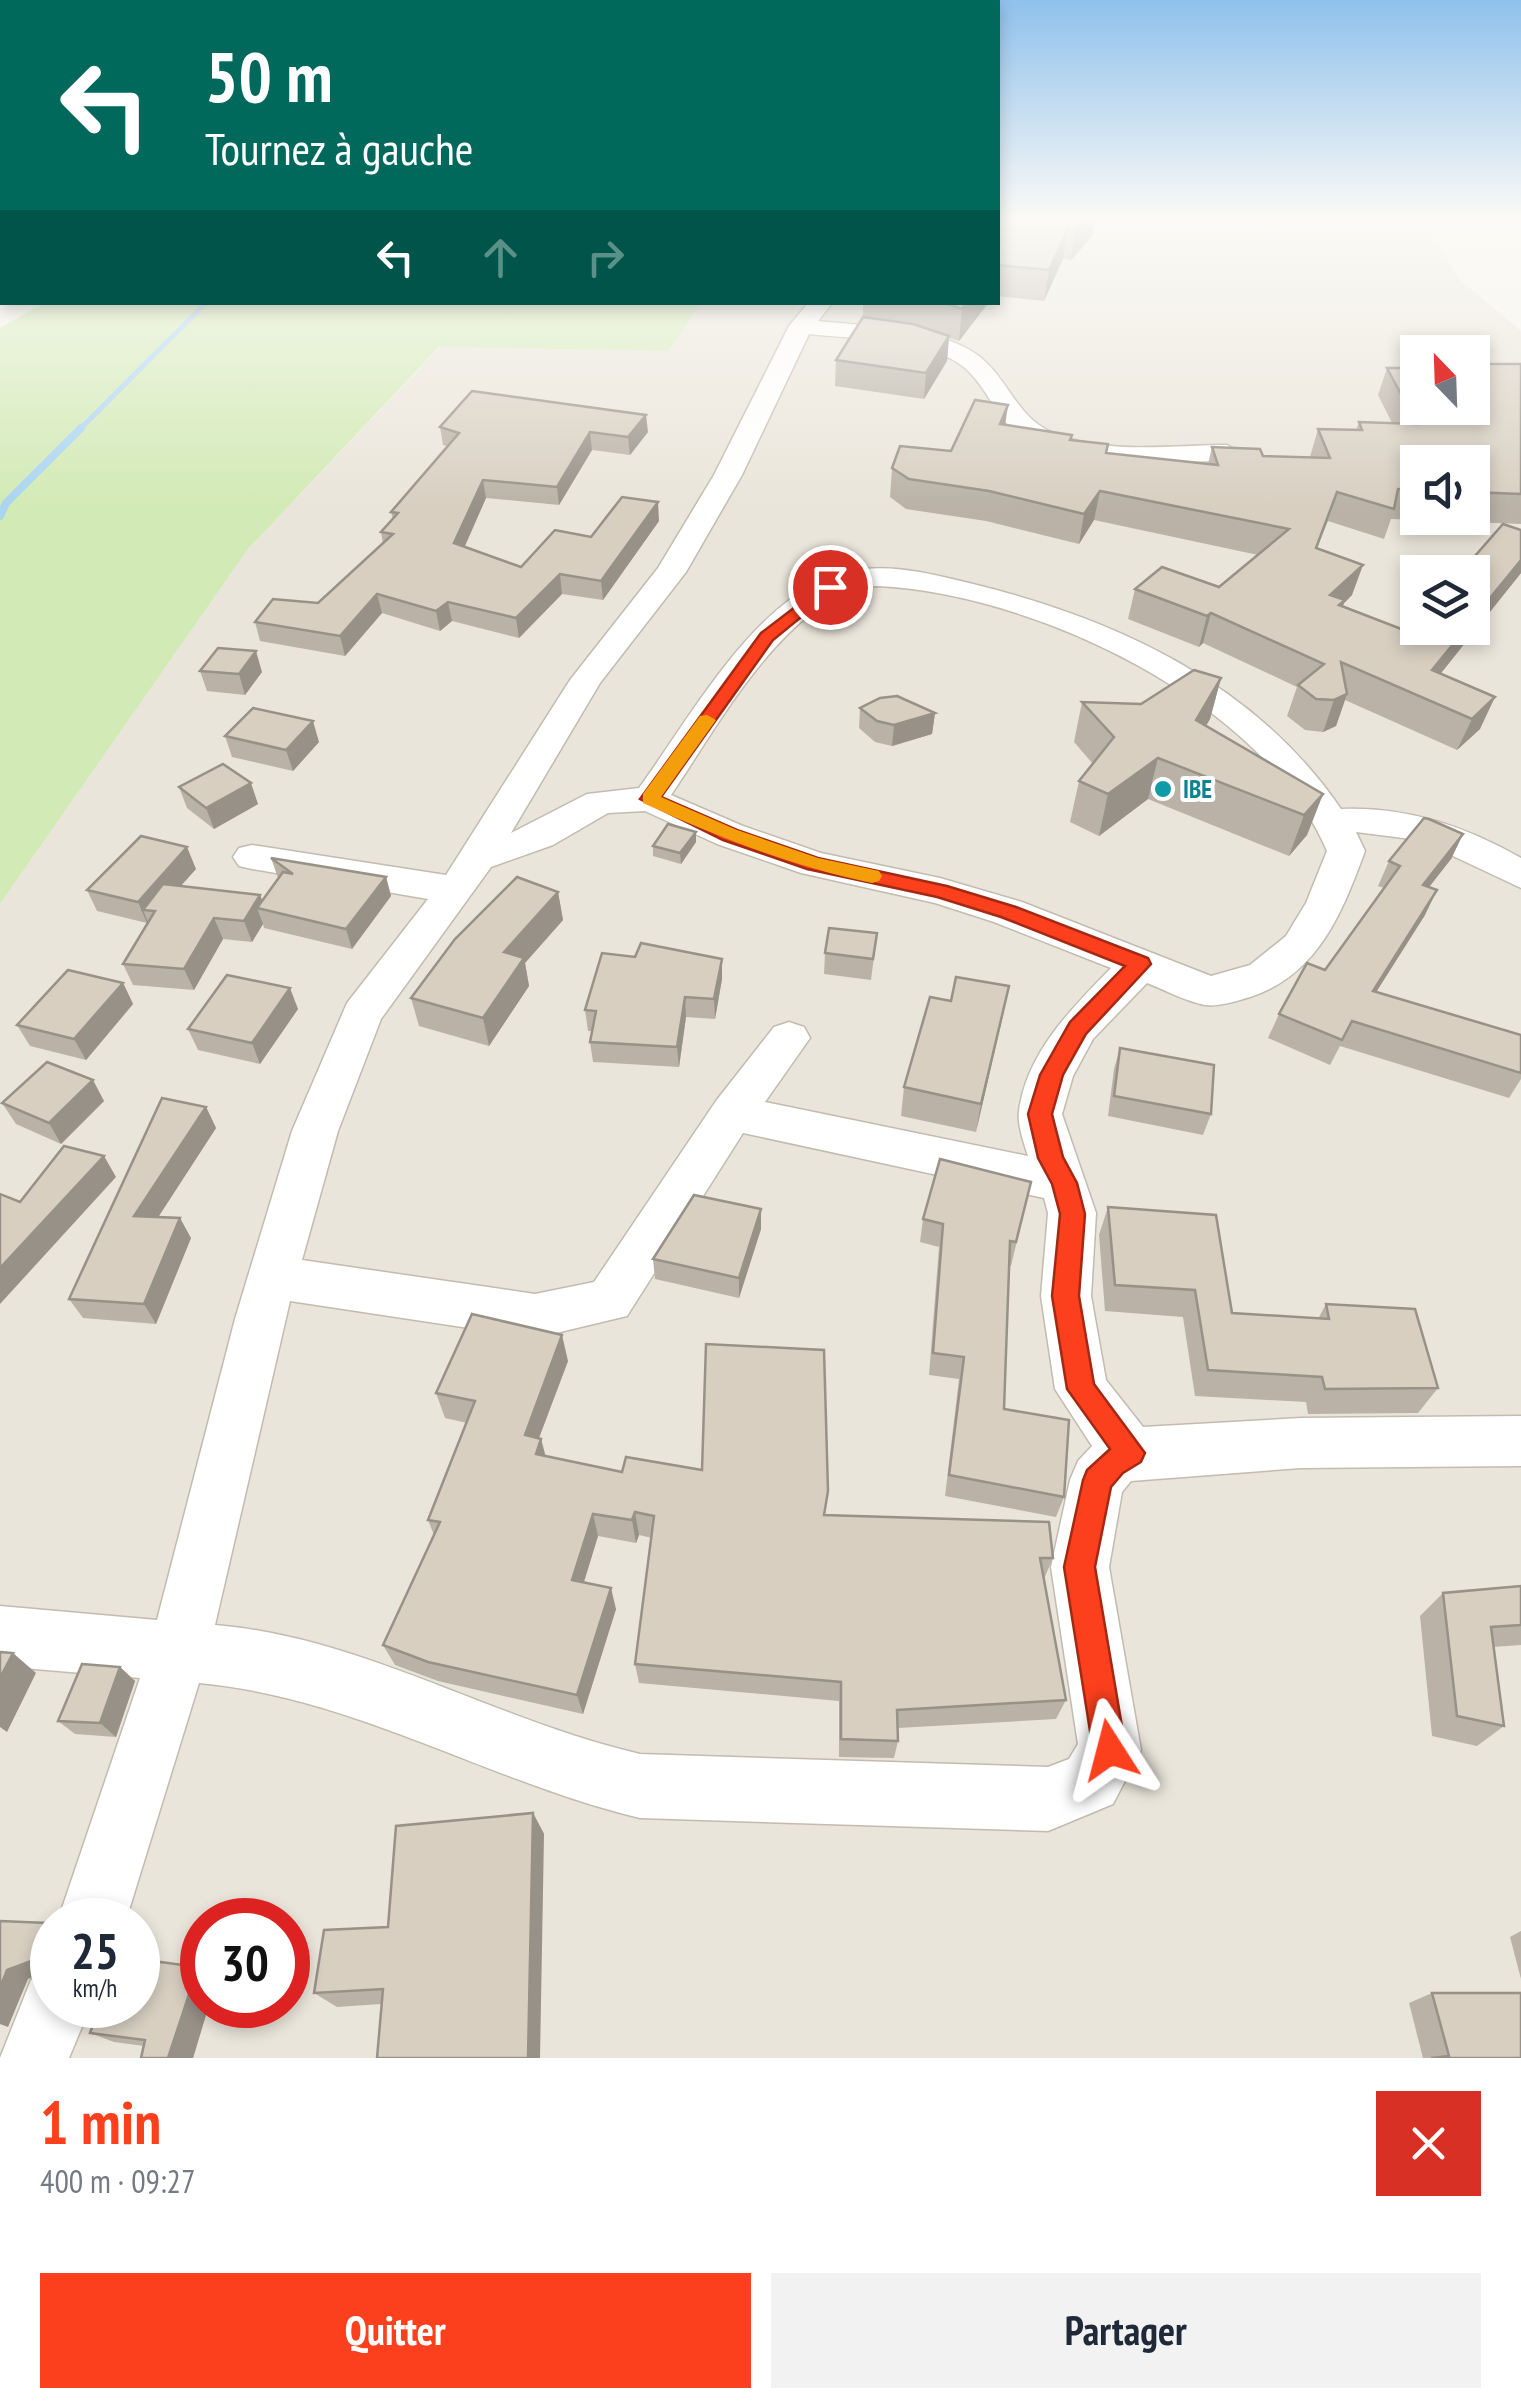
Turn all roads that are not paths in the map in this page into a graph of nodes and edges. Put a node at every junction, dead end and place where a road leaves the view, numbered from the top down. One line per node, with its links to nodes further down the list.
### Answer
1 (811, 316): 7 (street)
2 (820, 316): 3 (street)
3 (1226, 454)
4 (650, 799): 5 (street); 7 (street); 9 (street)
5 (1334, 821): 8 (street); 9 (street)
6 (252, 857): 7 (street)
7 (467, 874): 13 (street)
8 (1521, 875)
9 (1140, 964): 12 (street)
10 (789, 1038): 11 (street)
11 (732, 1112): 12 (street); 13 (street)
12 (1064, 1183): 15 (street)
13 (273, 1277): 17 (street)
14 (1521, 1441): 15 (street)
15 (1130, 1453): 17 (street)
16 (0, 1636): 17 (street)
17 (180, 1650): 18 (street)
18 (99, 1898)
19 (46, 2028): 20 (street)
20 (33, 2058)

